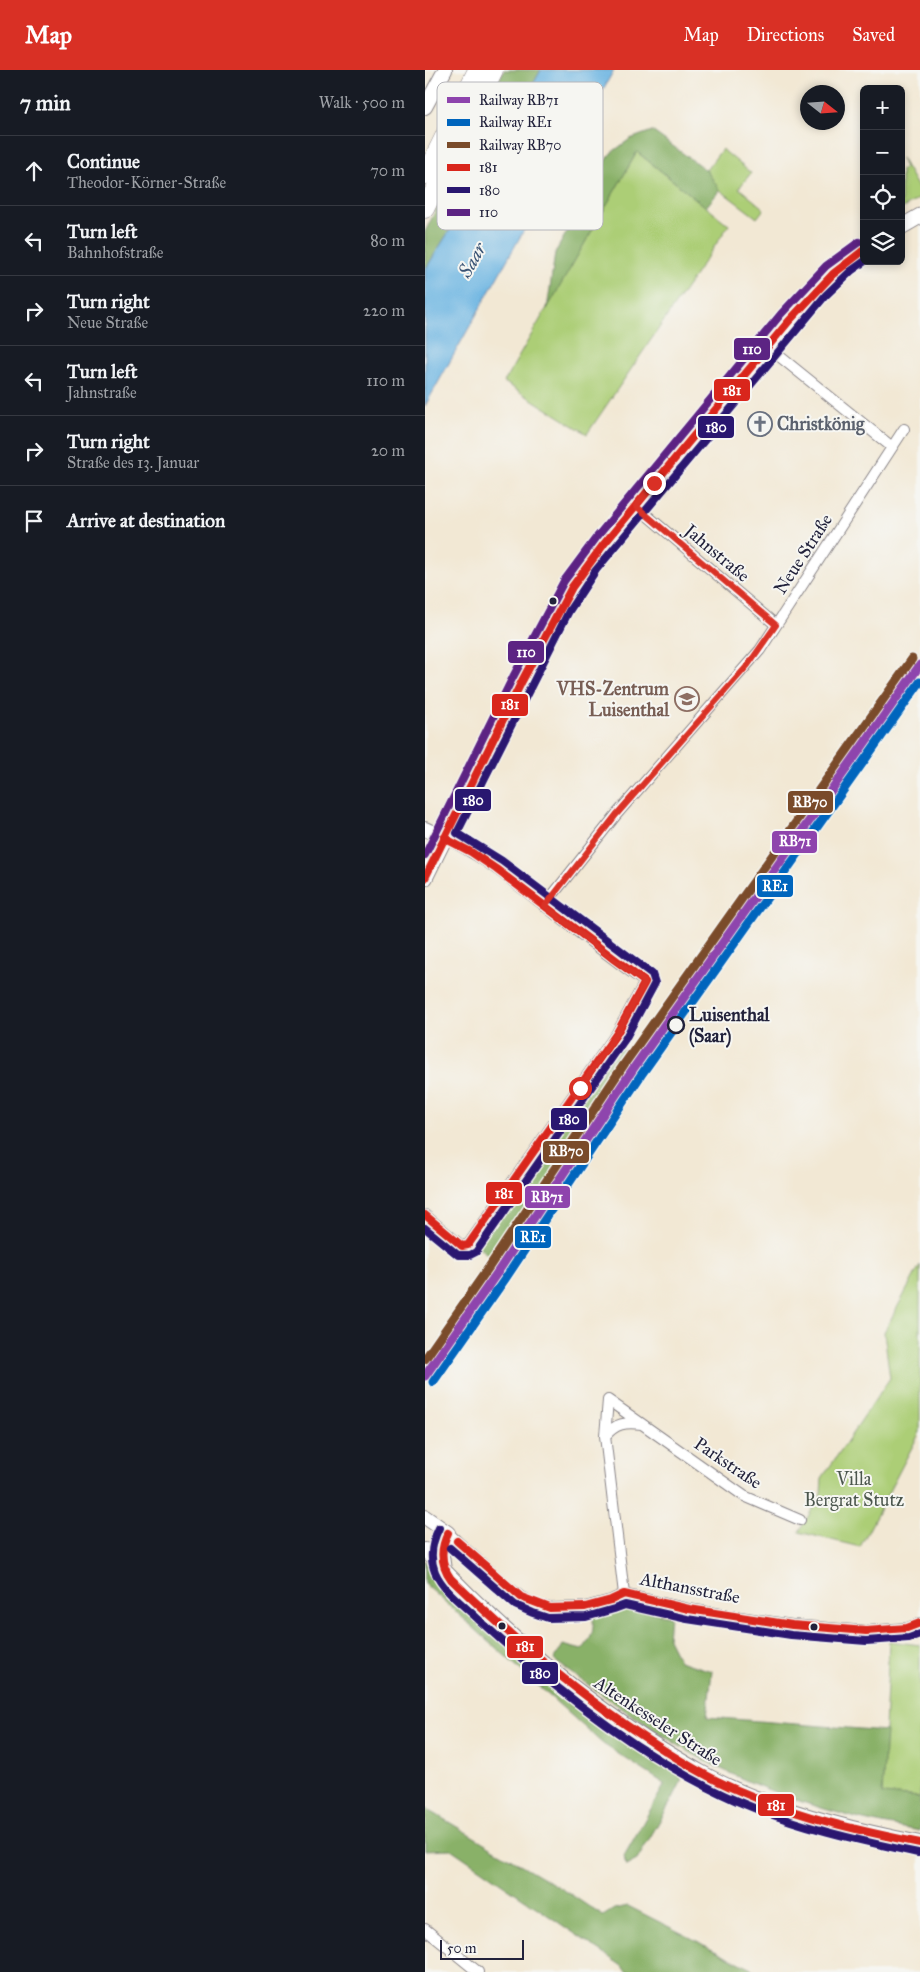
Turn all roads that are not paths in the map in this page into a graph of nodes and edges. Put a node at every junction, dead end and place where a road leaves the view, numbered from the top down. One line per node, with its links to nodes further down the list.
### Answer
1 (445, 70): 2 (street)
2 (439, 82)
3 (437, 85): 4 (street)
4 (425, 107)
5 (437, 155): 6 (highway)
6 (425, 175)
7 (437, 183): 8 (highway)
8 (425, 209)
9 (920, 216): 10 (main road)
10 (905, 225)
11 (860, 253): 12 (main road)
12 (768, 347): 14 (street); 15 (main road)
13 (904, 429): 14 (street, Neue Straße)
14 (892, 447): 16 (street, Neue Straße)
15 (636, 506): 16 (street, Jahnstraße); 18 (main road)
16 (776, 625): 20 (street, Neue Straße)
17 (425, 829): 18 (street)
18 (444, 838): 19 (main road); 20 (street)
19 (425, 878)
20 (545, 906): 21 (street)
21 (425, 1215)
22 (643, 1424): 23 (street); 23 (street, Parkstraße); 25 (street, Parkstraße)
23 (605, 1436): 29 (street, Parkstraße)
24 (425, 1517): 26 (street, Althansstraße)
25 (800, 1520)
26 (448, 1532): 28 (street); 29 (street, Althansstraße)
27 (425, 1550): 28 (street, Altenkesseler Straße)
28 (444, 1570): 31 (street, Altenkesseler Straße)
29 (624, 1594): 30 (street, Althansstraße)
30 (920, 1623)
31 (920, 1843)
32 (425, 1930): 33 (street)
33 (478, 1972)

